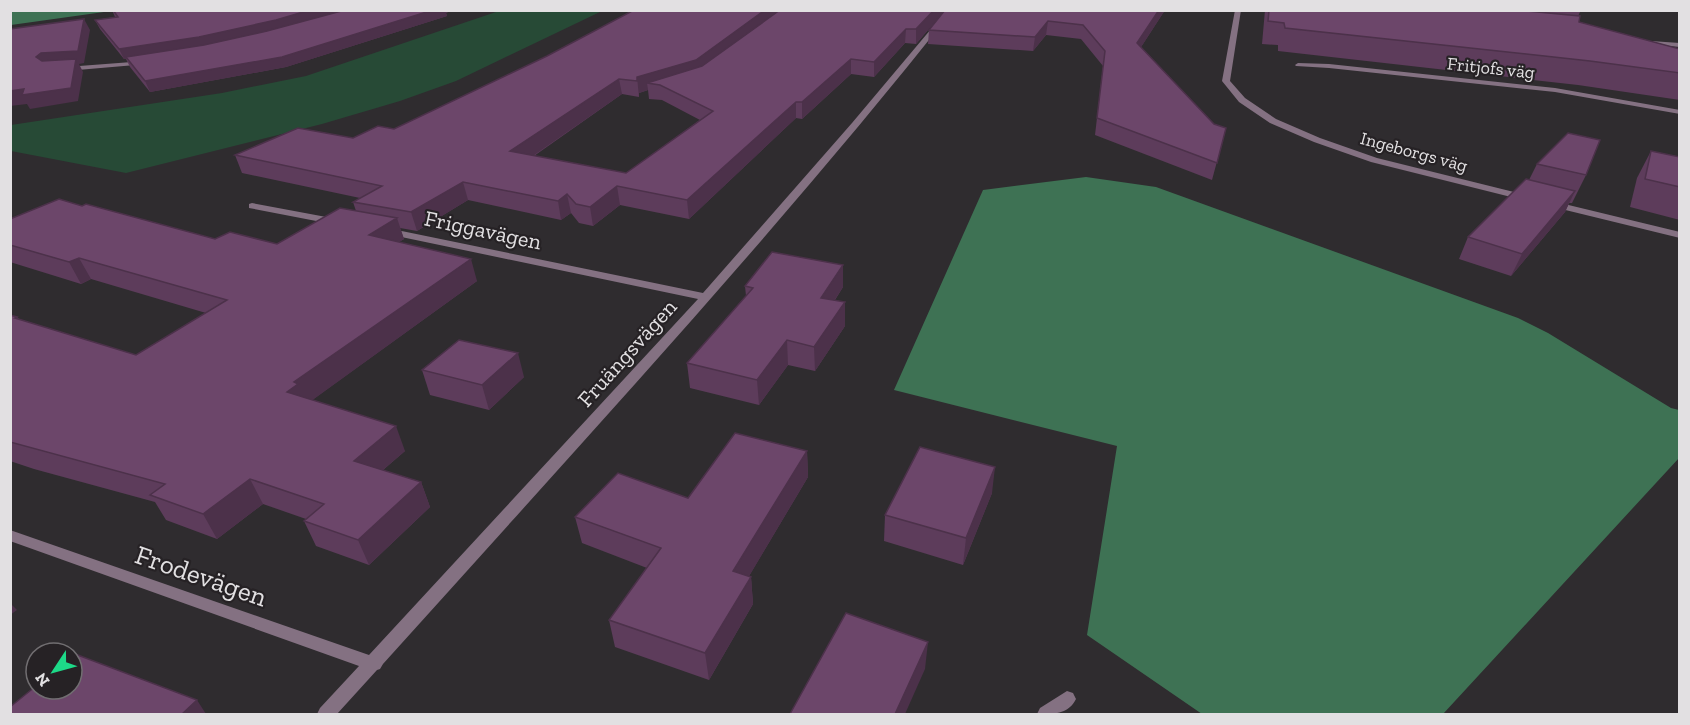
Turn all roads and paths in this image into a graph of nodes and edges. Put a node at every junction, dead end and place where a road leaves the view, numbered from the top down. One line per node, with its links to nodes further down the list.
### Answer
1 (950, 10): 15 (street, Fruängsvägen)
2 (1238, 10): 9 (street, Ingeborgs väg)
3 (1633, 40): 4 (street)
4 (1680, 45)
5 (148, 63): 7 (street)
6 (1298, 65): 8 (street, Fritjofs väg)
7 (59, 70)
8 (1680, 112)
9 (1533, 199)
10 (1544, 202): 14 (street)
11 (252, 206): 12 (street)
12 (353, 225)
13 (376, 229): 15 (street, Friggavägen)
14 (1680, 235)
15 (706, 297): 17 (street, Fruängsvägen)
16 (10, 536): 17 (street, Frodevägen)
17 (374, 664): 19 (street, Fruängsvägen)
18 (1067, 699): 20 (street)
19 (326, 714)
20 (1046, 714)

